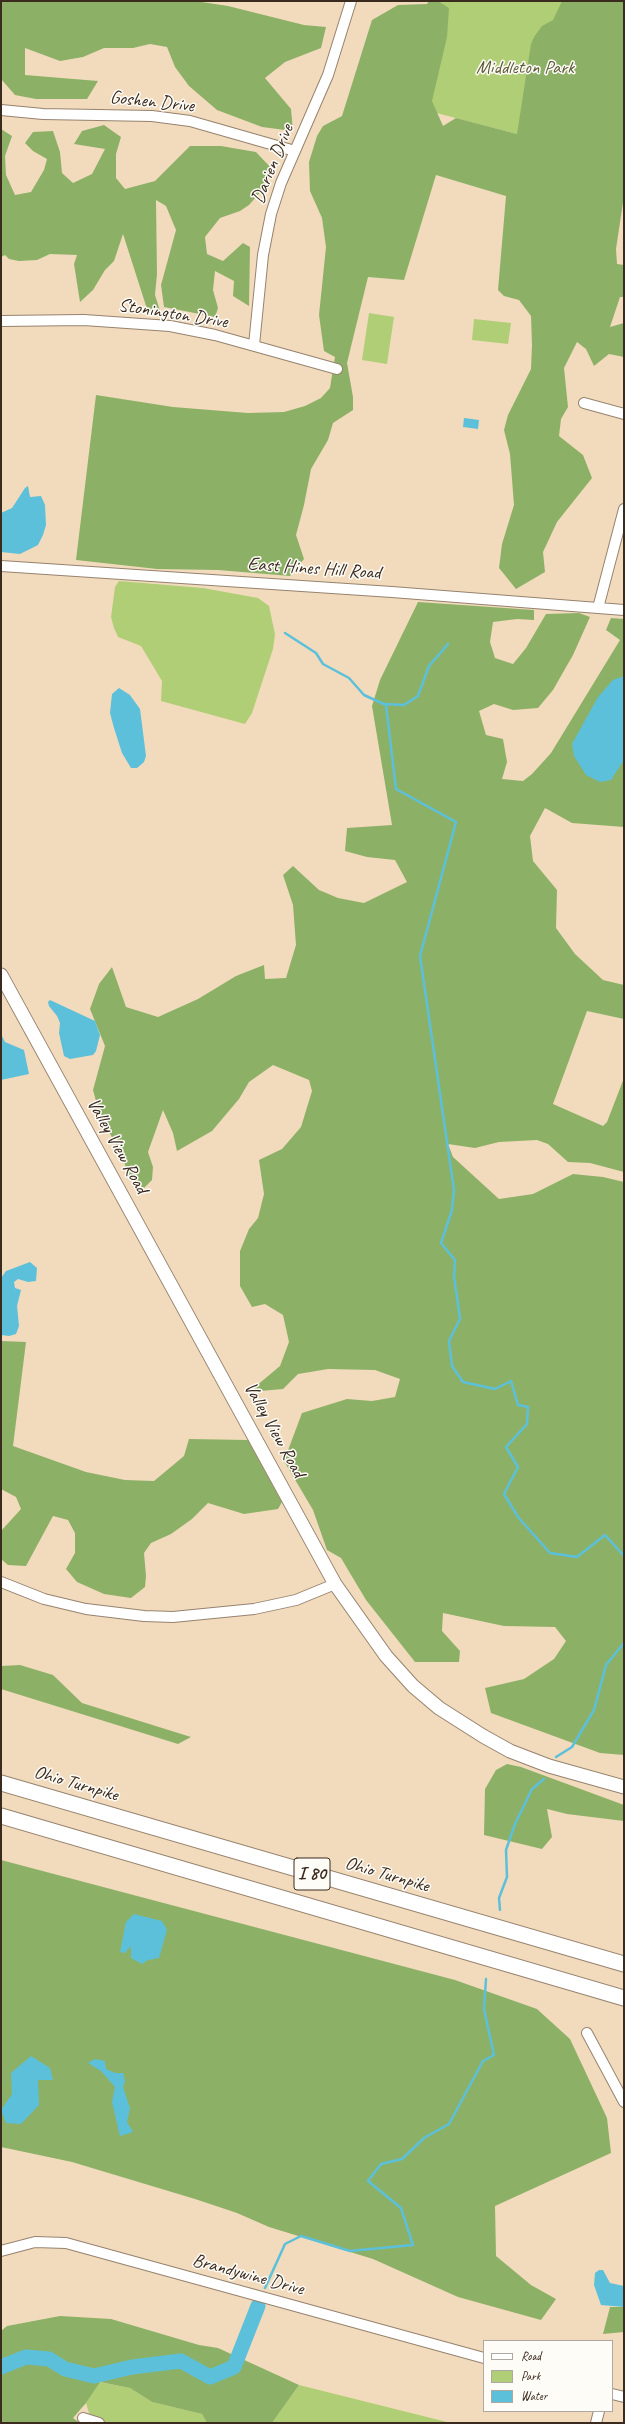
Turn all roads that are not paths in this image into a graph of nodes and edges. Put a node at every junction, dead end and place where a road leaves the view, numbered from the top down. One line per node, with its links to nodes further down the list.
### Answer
1 (351, 1): 3 (street, Darien Drive)
2 (1, 110): 3 (street, Goshen Drive)
3 (295, 151): 5 (street, Darien Drive)
4 (1, 320): 5 (street, Stonington Drive)
5 (254, 345): 6 (street, Stonington Drive)
6 (337, 368)
7 (584, 403): 8 (street)
8 (624, 414)
9 (624, 509): 11 (street)
10 (1, 566): 11 (street, East Hines Hill Road)
11 (598, 608): 12 (street, East Hines Hill Road)
12 (624, 610)
13 (1, 975): 15 (main road, Valley View Road)
14 (1, 1582): 15 (street)
15 (335, 1584): 17 (main road, Valley View Road)
16 (1, 1783): 19 (highway, Ohio Turnpike / I 80)
17 (624, 1787)
18 (1, 1816): 20 (highway, I 80)
19 (624, 1964)
20 (624, 1998)
21 (587, 2033): 22 (street)
22 (624, 2102)
23 (1, 2251): 24 (street, Brandywine Drive)
24 (483, 2358)
25 (613, 2394): 26 (street)
26 (624, 2397)
27 (599, 2412): 30 (street)
28 (83, 2418): 29 (street)
29 (99, 2423)
30 (596, 2423)

